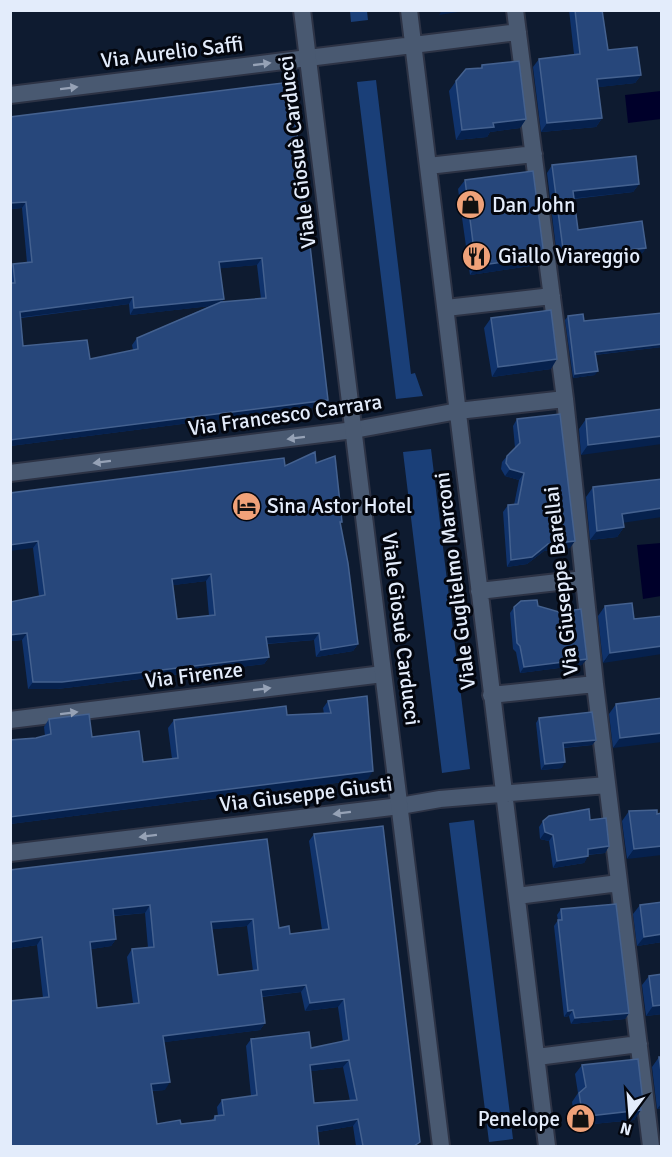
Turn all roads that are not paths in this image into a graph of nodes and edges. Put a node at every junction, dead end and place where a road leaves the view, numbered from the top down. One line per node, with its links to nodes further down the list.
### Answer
1 (302, 10): 6 (street, Viale Giosuè Carducci)
2 (409, 10): 5 (street, Viale Guglielmo Marconi)
3 (515, 10): 4 (street, Via Giuseppe Barellai)
4 (518, 33): 5 (street, Via Aurelio Saffi); 8 (street, Via Giuseppe Barellai)
5 (413, 46): 6 (street, Via Aurelio Saffi); 9 (street, Viale Guglielmo Marconi)
6 (308, 58): 7 (street, Via Aurelio Saffi, one-way to 6); 14 (street, Viale Giosuè Carducci)
7 (10, 95)
8 (534, 153): 9 (street); 10 (street, Via Giuseppe Barellai)
9 (428, 166): 11 (street, Viale Guglielmo Marconi)
10 (552, 296): 11 (street); 12 (street, Via Giuseppe Barellai)
11 (446, 308): 13 (street, Viale Guglielmo Marconi)
12 (565, 399): 13 (street, Via Francesco Carrara); 16 (street, Via Giuseppe Barellai)
13 (458, 411): 14 (street, Via Francesco Carrara); 17 (street, Viale Guglielmo Marconi)
14 (354, 430): 15 (street, Via Francesco Carrara, one-way to 15); 18 (street, Viale Giosuè Carducci)
15 (10, 473)
16 (585, 579): 17 (street); 19 (street, Via Giuseppe Barellai)
17 (479, 591): 20 (street, Viale Guglielmo Marconi)
18 (383, 674): 21 (street, Via Firenze, one-way to 18); 24 (street, Viale Giosuè Carducci)
19 (595, 684): 20 (street); 22 (street, Via Giuseppe Barellai)
20 (491, 695): 23 (street, Viale Guglielmo Marconi)
21 (10, 720)
22 (607, 785): 23 (street, Via Giuseppe Giusti); 26 (street, Via Giuseppe Barellai)
23 (504, 793): 24 (street, Via Giuseppe Giusti); 27 (street, Viale Guglielmo Marconi)
24 (400, 806): 25 (street, Via Giuseppe Giusti, one-way to 25); 30 (street, Viale Giosuè Carducci)
25 (10, 853)
26 (619, 883): 27 (street); 28 (street, Via Giuseppe Barellai)
27 (517, 896): 29 (street, Viale Guglielmo Marconi)
28 (639, 1044): 29 (street); 32 (street, Via Giuseppe Barellai)
29 (537, 1057): 31 (street, Viale Guglielmo Marconi)
30 (441, 1146)
31 (547, 1146)
32 (651, 1146)

